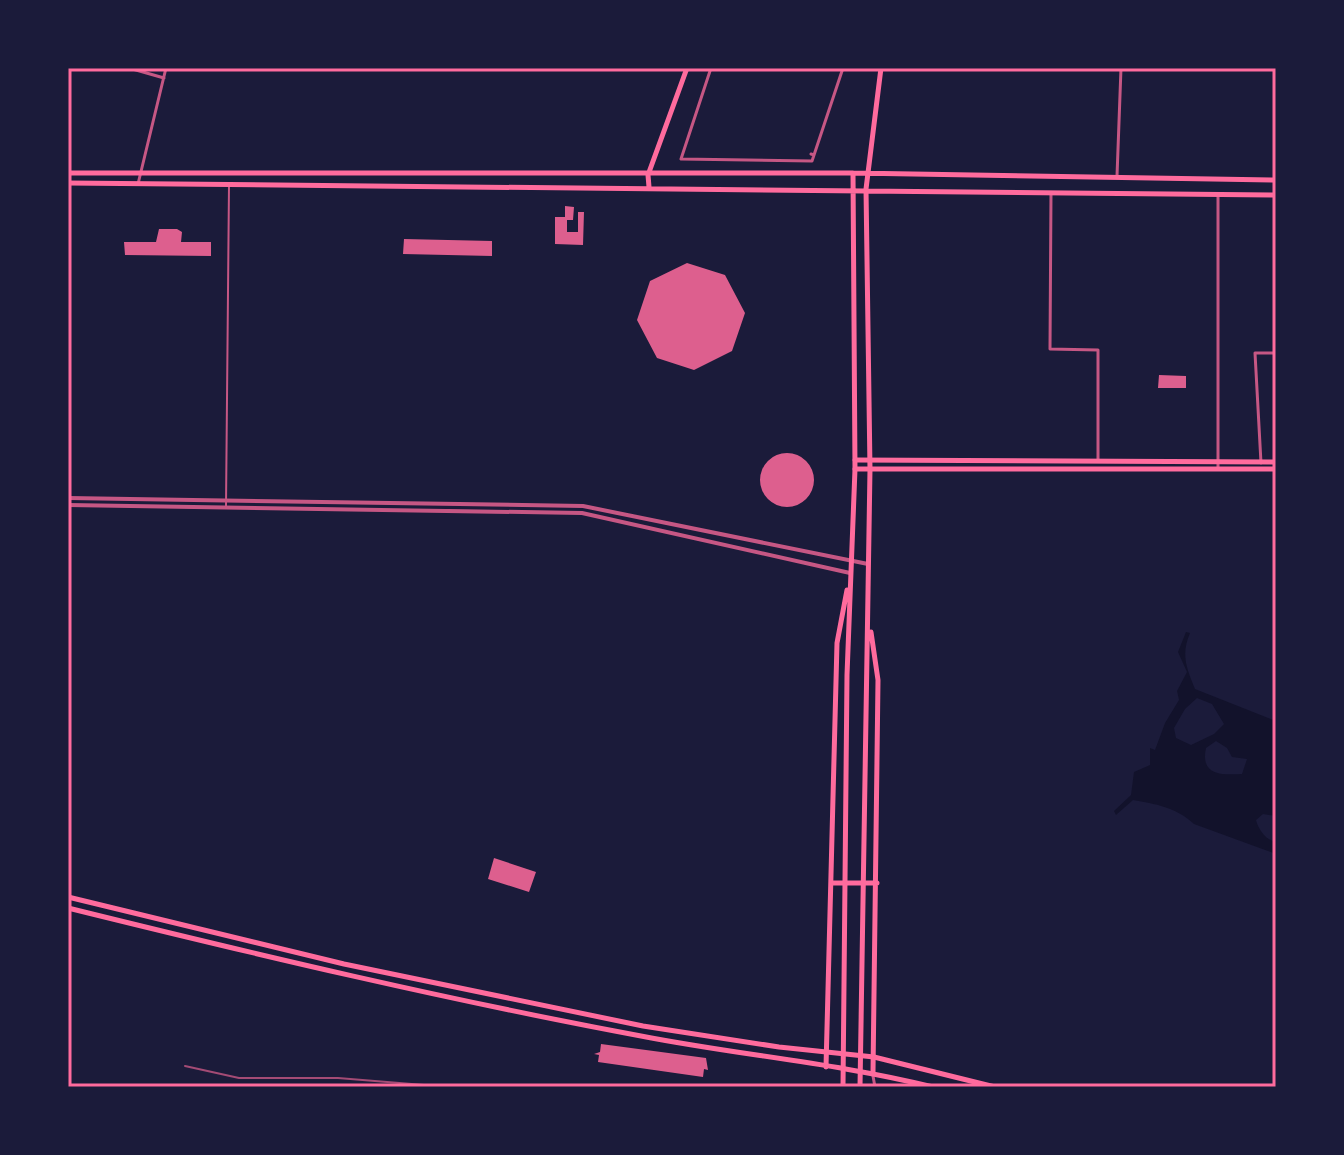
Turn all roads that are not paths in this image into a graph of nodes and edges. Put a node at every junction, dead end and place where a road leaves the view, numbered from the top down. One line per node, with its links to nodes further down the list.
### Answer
1 (129, 68): 8 (street)
2 (166, 68): 8 (street)
3 (687, 68): 13 (main road)
4 (711, 68): 5 (street)
5 (843, 68)
6 (881, 68): 12 (main road)
7 (1121, 68): 14 (street)
8 (164, 78): 11 (street)
9 (68, 173): 11 (main road)
10 (853, 173): 12 (main road); 13 (main road); 20 (main road)
11 (141, 174): 13 (main road); 17 (street)
12 (868, 174): 14 (main road); 21 (main road)
13 (648, 175): 19 (main road)
14 (1117, 178): 15 (main road)
15 (1276, 180)
16 (68, 183): 17 (main road)
17 (138, 184): 18 (main road)
18 (229, 184): 19 (main road); 36 (lane)
19 (649, 187): 20 (main road)
20 (852, 189): 21 (main road); 26 (main road)
21 (866, 189): 22 (main road); 27 (main road)
22 (1051, 192): 23 (main road); 28 (street)
23 (1218, 194): 24 (main road); 30 (street)
24 (1276, 195)
25 (1276, 353): 31 (street)
26 (855, 460): 27 (main road); 32 (main road)
27 (870, 460): 28 (main road); 33 (main road)
28 (1098, 461): 30 (main road)
29 (1276, 462): 31 (main road)
30 (1218, 465): 31 (main road); 33 (main road)
31 (1261, 466): 34 (main road)
32 (855, 469): 33 (main road); 39 (main road)
33 (870, 469): 40 (main road)
34 (1276, 469)
35 (68, 498): 36 (street)
36 (226, 501): 38 (lane); 39 (street)
37 (68, 505): 38 (street)
38 (226, 507): 41 (street)
39 (851, 561): 40 (street); 41 (main road)
40 (869, 564): 42 (main road)
41 (850, 573): 44 (main road); 46 (main road)
42 (869, 623): 43 (main road); 45 (main road)
43 (877, 672): 45 (main road); 48 (main road)
44 (847, 675): 46 (main road); 55 (main road)
45 (865, 675): 56 (main road)
46 (836, 677): 47 (main road)
47 (832, 883): 48 (main road); 51 (main road)
48 (877, 883): 52 (main road)
49 (68, 897): 51 (main road)
50 (68, 908): 53 (main road)
51 (828, 1053): 52 (main road); 53 (main road)
52 (874, 1057): 54 (main road); 59 (main road)
53 (826, 1067): 54 (main road)
54 (873, 1072): 57 (street); 58 (main road)
55 (843, 1087)
56 (860, 1087)
57 (875, 1087)
58 (933, 1087)
59 (995, 1087)

